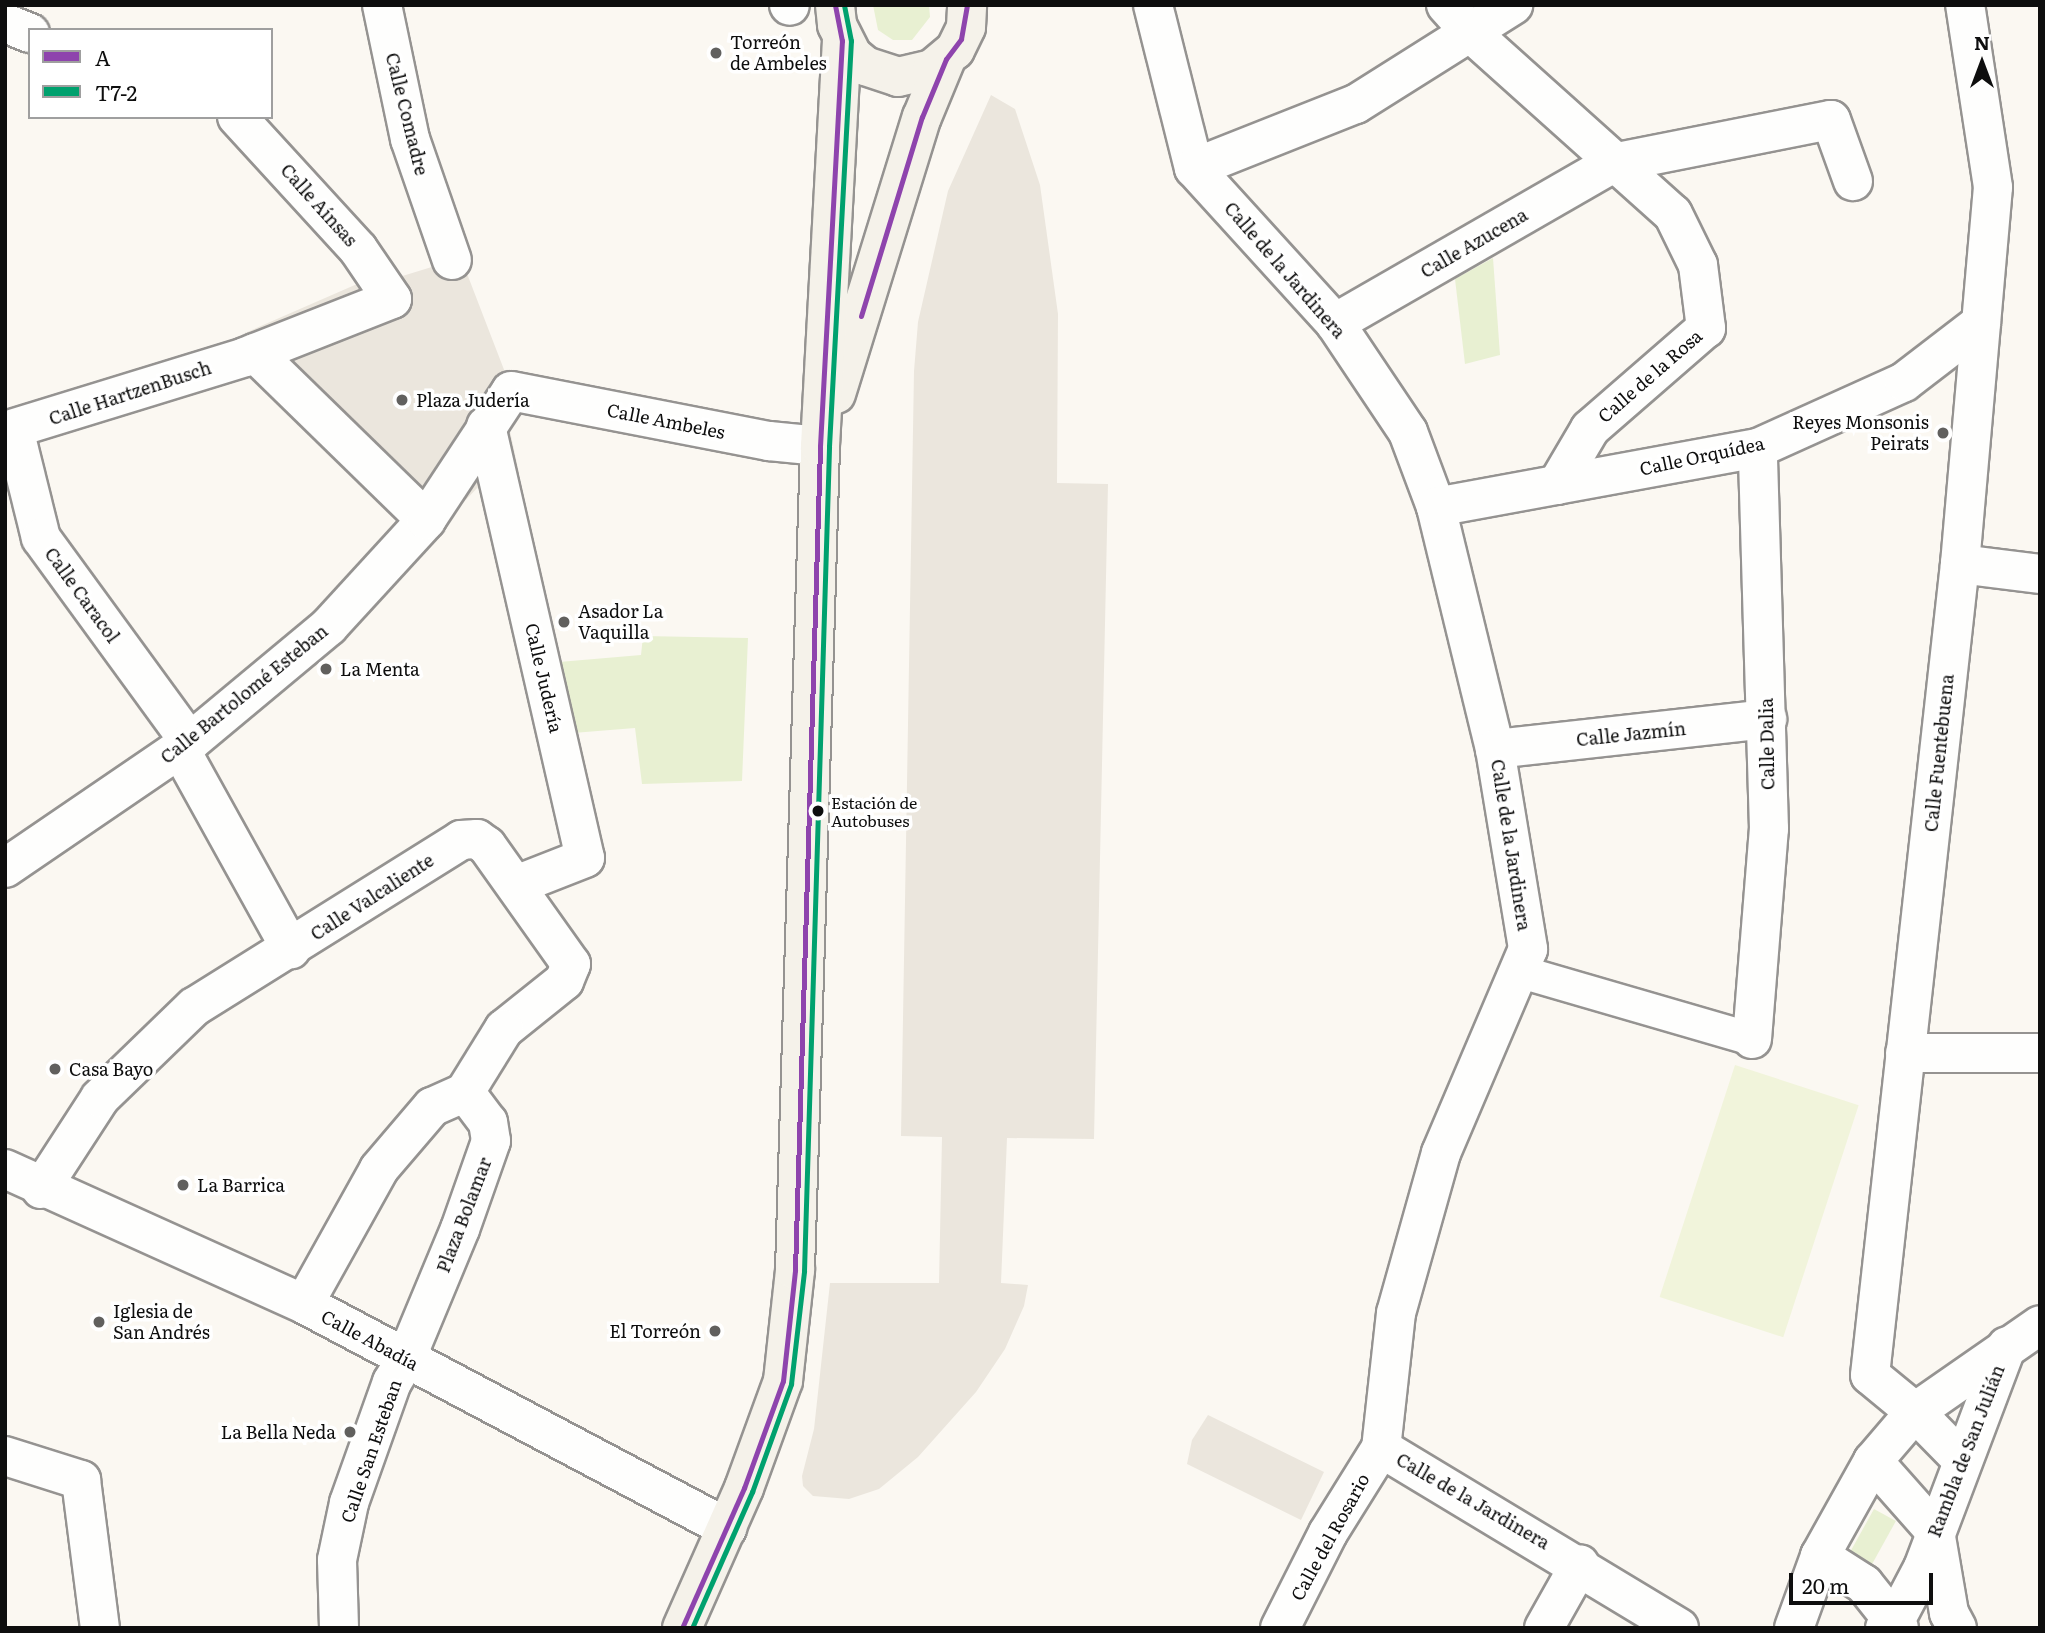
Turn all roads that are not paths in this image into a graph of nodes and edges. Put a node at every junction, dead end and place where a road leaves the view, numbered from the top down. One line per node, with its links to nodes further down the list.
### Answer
1 (382, 5): 16 (street, Calle Comadre)
2 (967, 5): 11 (main road)
3 (1153, 5): 14 (street, Calle de la Jardinera)
4 (1446, 5): 10 (street, Calle de la Rosa)
5 (1513, 5): 10 (street)
6 (1965, 5): 19 (street, Calle Fuentebuena)
7 (5, 23): 9 (street)
8 (839, 23): 11 (main road); 24 (main road)
9 (28, 32)
10 (1471, 33): 13 (street, Calle de la Rosa); 14 (street)
11 (946, 59): 24 (main road)
12 (239, 119): 17 (street, Calle Aínsas)
13 (1613, 163): 15 (street); 18 (street, Calle Azucena); 26 (street, Calle de la Rosa)
14 (1194, 168): 18 (street, Calle de la Jardinera)
15 (1853, 181)
16 (452, 260)
17 (392, 299): 20 (street, Calle HartzenBusch)
18 (1335, 323): 27 (street, Calle de la Jardinera)
19 (1981, 323): 25 (street, Calle Orquídea); 29 (street, Calle Fuentebuena)
20 (255, 353): 23 (street, Calle HartzenBusch); 28 (street)
21 (512, 391): 22 (street, Calle Bartolomé Esteban); 24 (street, Calle Ambeles)
22 (486, 426): 28 (street, Calle Bartolomé Esteban); 35 (street, Calle Judería)
23 (10, 430): 32 (street, Calle Caracol)
24 (820, 446): 53 (main road)
25 (1758, 448): 26 (street, Calle Orquídea); 31 (street, Calle Dalia)
26 (1557, 485): 27 (street, Calle Orquídea)
27 (1436, 507): 33 (street, Calle de la Jardinera)
28 (426, 520): 32 (street, Calle Bartolomé Esteban)
29 (1960, 564): 30 (street); 39 (street, Calle Fuentebuena)
30 (2040, 573)
31 (1767, 719): 33 (street, Calle Jazmín); 38 (street, Calle Dalia)
32 (185, 746): 34 (street, Calle Bartolomé Esteban); 36 (street, Calle Caracol)
33 (1495, 749): 37 (street, Calle de la Jardinera)
34 (5, 867)
35 (516, 886): 36 (street, Calle Valcaliente); 41 (street, Calle Valcaliente)
36 (290, 949): 43 (street, Calle Valcaliente)
37 (1518, 971): 38 (street); 49 (street, Calle de la Jardinera)
38 (1752, 1039)
39 (1905, 1054): 40 (street); 48 (street, Calle Fuentebuena)
40 (2040, 1054)
41 (465, 1092): 44 (street); 47 (street, Plaza Bolamar)
42 (5, 1169): 43 (street, Calle Abadía)
43 (41, 1189): 44 (street, Calle Abadía)
44 (304, 1304): 47 (street, Calle Abadía)
45 (2040, 1325): 46 (street, Rambla de San Julián)
46 (2007, 1346): 48 (street, Rambla de San Julián); 51 (street, Rambla de San Julián)
47 (406, 1359): 53 (street, Calle Abadía); 59 (street, Calle San Esteban)
48 (1915, 1412): 51 (street, Calle Fuentebuena); 52 (street, Rambla de San Julián)
49 (1381, 1448): 56 (street, Calle de la Jardinera); 61 (street, Calle del Rosario)
50 (5, 1456): 58 (street)
51 (1962, 1460): 54 (street, Rambla de San Julián)
52 (1873, 1461): 54 (street); 55 (street, Rambla de San Julián)
53 (727, 1528): 60 (main road)
54 (1935, 1531): 57 (street, Rambla de San Julián); 65 (street)
55 (1820, 1556): 57 (street); 64 (street, Rambla de San Julián)
56 (1580, 1564): 62 (street); 63 (street, Calle de la Jardinera)
57 (1893, 1626)
58 (100, 1628)
59 (338, 1628)
60 (682, 1628)
61 (1279, 1628)
62 (1544, 1628)
63 (1679, 1628)
64 (1794, 1628)
65 (1957, 1628)

